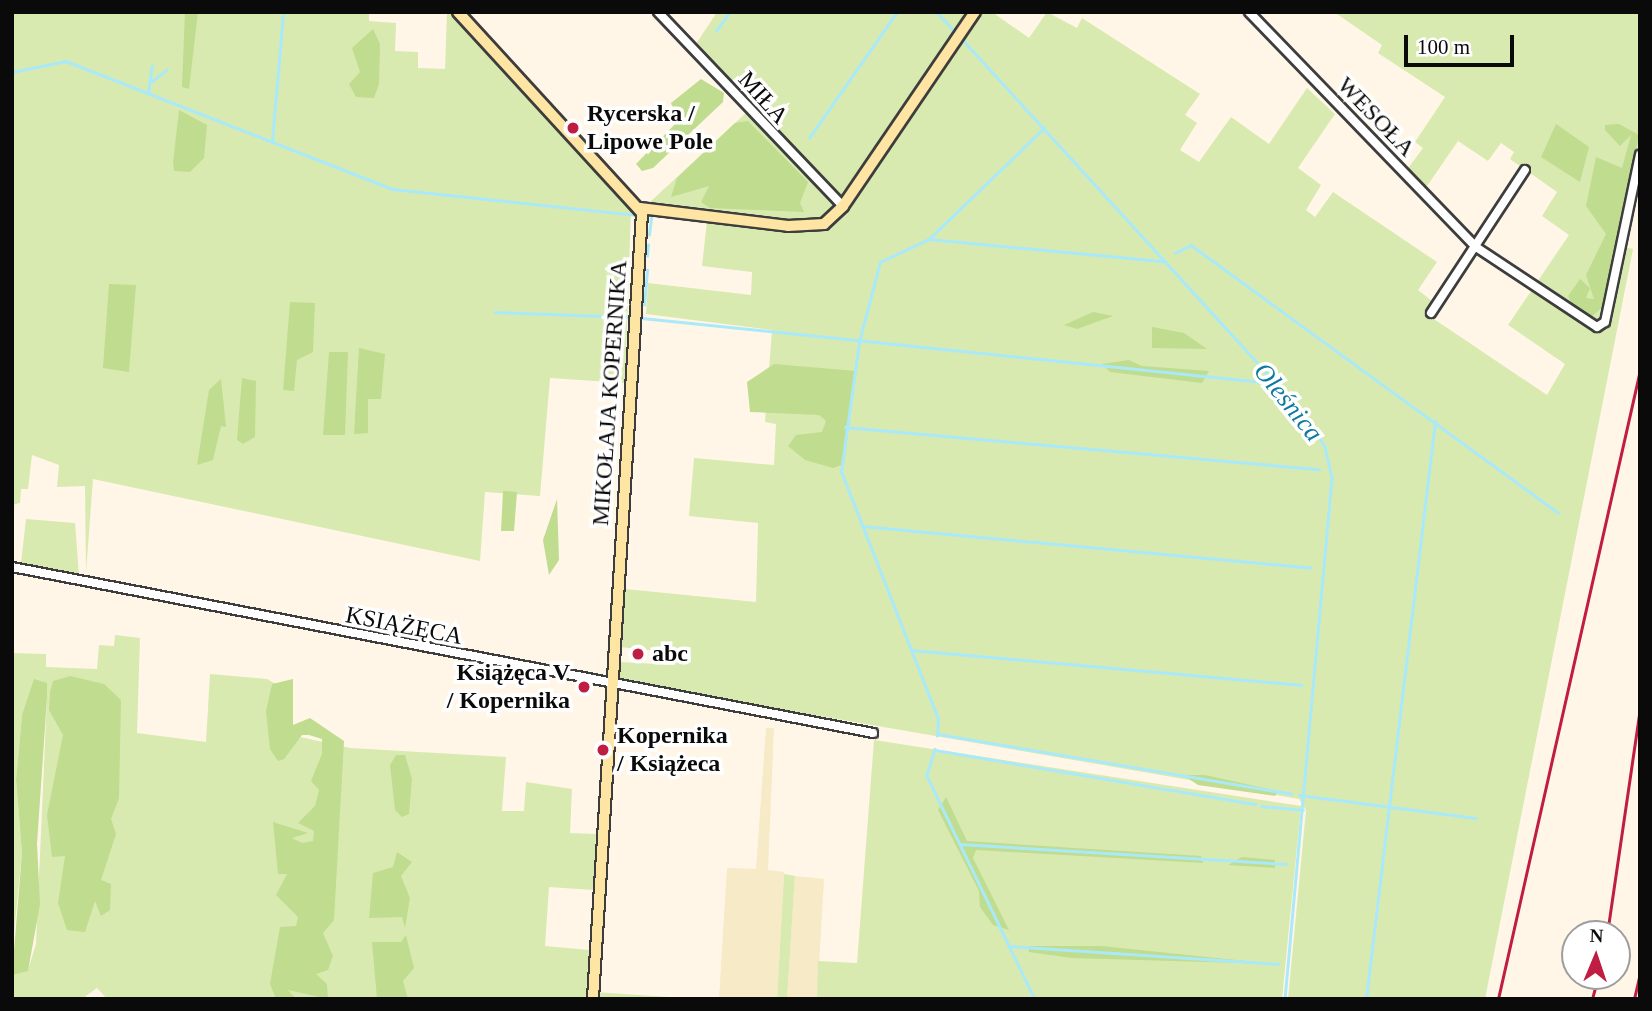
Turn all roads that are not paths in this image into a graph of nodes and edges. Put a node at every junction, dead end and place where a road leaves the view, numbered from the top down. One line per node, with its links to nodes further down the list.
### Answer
1 (458, 12): 8 (street)
2 (658, 12): 7 (street, MIŁA)
3 (975, 12): 7 (street)
4 (1249, 12): 9 (street, WESOŁA)
5 (1640, 155): 9 (street, WESOŁA)
6 (1525, 170): 9 (street)
7 (843, 206): 8 (street)
8 (640, 208): 12 (street, MIKOŁAJA KOPERNIKA)
9 (1476, 247): 10 (street)
10 (1431, 313)
11 (12, 566): 12 (street, KSIĄŻĘCA)
12 (612, 686): 13 (street, KSIĄŻĘCA); 14 (street, MIKOŁAJA KOPERNIKA)
13 (873, 733)
14 (593, 999)

